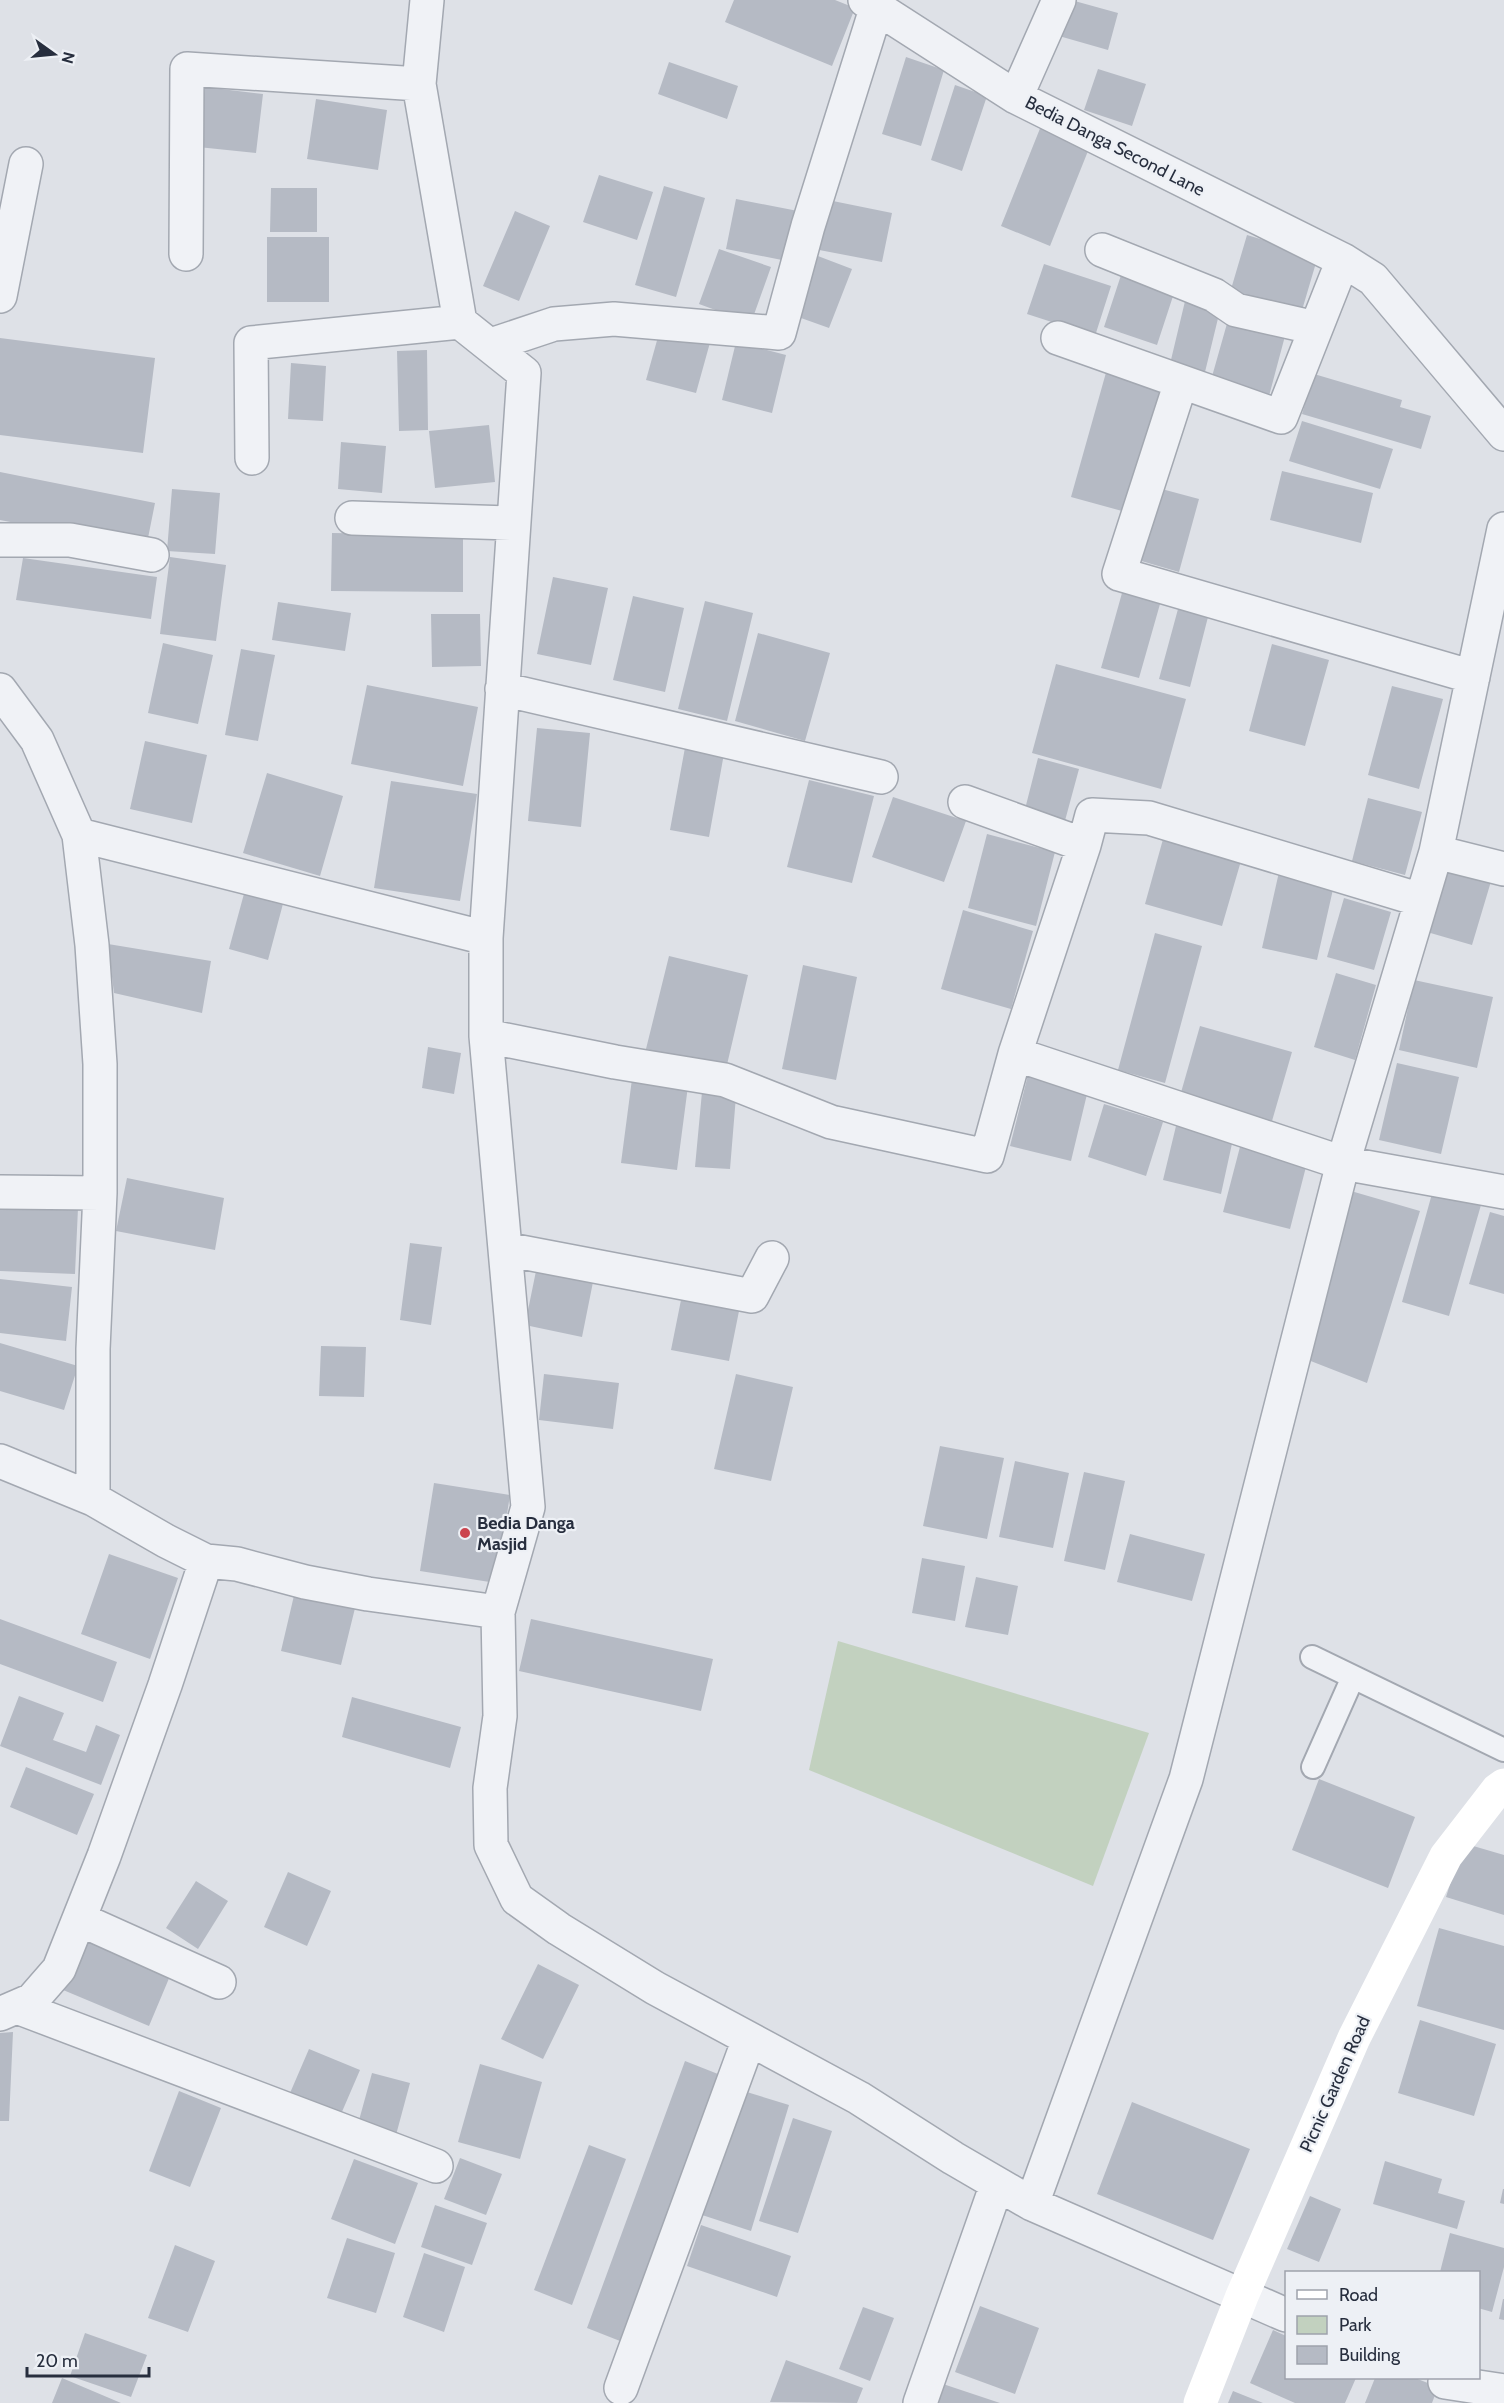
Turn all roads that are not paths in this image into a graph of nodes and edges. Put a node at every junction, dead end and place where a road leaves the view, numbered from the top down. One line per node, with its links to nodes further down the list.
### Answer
1 (427, 0): 4 (street)
2 (1059, 0): 5 (street)
3 (871, 3): 5 (street, Bedia Danga Second Lane); 14 (street)
4 (419, 84): 8 (street); 11 (street)
5 (1016, 97): 9 (street, Bedia Danga Second Lane)
6 (26, 164): 10 (street)
7 (1102, 250): 12 (street)
8 (186, 254)
9 (1343, 260): 12 (street); 16 (street, Bedia Danga Second Lane)
10 (0, 296)
11 (460, 322): 14 (street); 17 (street)
12 (1316, 328): 15 (street)
13 (1058, 338): 15 (street)
14 (490, 345): 19 (street)
15 (1181, 382): 23 (street)
16 (1504, 434)
17 (252, 458)
18 (352, 518): 19 (street)
19 (512, 524): 24 (street)
20 (1504, 529): 23 (street)
21 (0, 540): 22 (street)
22 (152, 555)
23 (1473, 677): 30 (street)
24 (502, 689): 26 (street); 33 (street)
25 (0, 690): 28 (street)
26 (881, 777)
27 (965, 802): 29 (street)
28 (80, 835): 33 (street); 39 (street)
29 (1084, 846): 32 (street); 35 (street)
30 (1436, 852): 31 (street); 32 (street)
31 (1504, 869)
32 (1421, 900): 36 (street)
33 (486, 938): 34 (street)
34 (486, 1036): 35 (street); 40 (street)
35 (1014, 1054): 36 (street)
36 (1343, 1162): 38 (street); 57 (street)
37 (0, 1192): 39 (street)
38 (1504, 1192)
39 (100, 1194): 43 (street)
40 (505, 1249): 41 (street); 45 (street)
41 (772, 1258)
42 (0, 1461): 43 (street)
43 (93, 1499): 44 (street)
44 (206, 1561): 45 (street); 51 (street)
45 (498, 1612): 54 (street)
46 (1312, 1657): 47 (lane)
47 (1353, 1677): 48 (lane); 49 (lane)
48 (1504, 1750)
49 (1313, 1767)
50 (1504, 1785): 58 (main road, Picnic Garden Road)
51 (79, 1919): 52 (street); 53 (street)
52 (219, 1982)
53 (8, 2011): 55 (street)
54 (749, 2039): 56 (street); 60 (street)
55 (436, 2166)
56 (997, 2184): 57 (street); 63 (street)
57 (1032, 2204): 58 (street)
58 (1242, 2296): 59 (street); 64 (main road, Picnic Garden Road)
59 (1285, 2314)
60 (621, 2388)
61 (1438, 2388): 62 (street)
62 (1504, 2391)
63 (920, 2403)
64 (1200, 2403)

